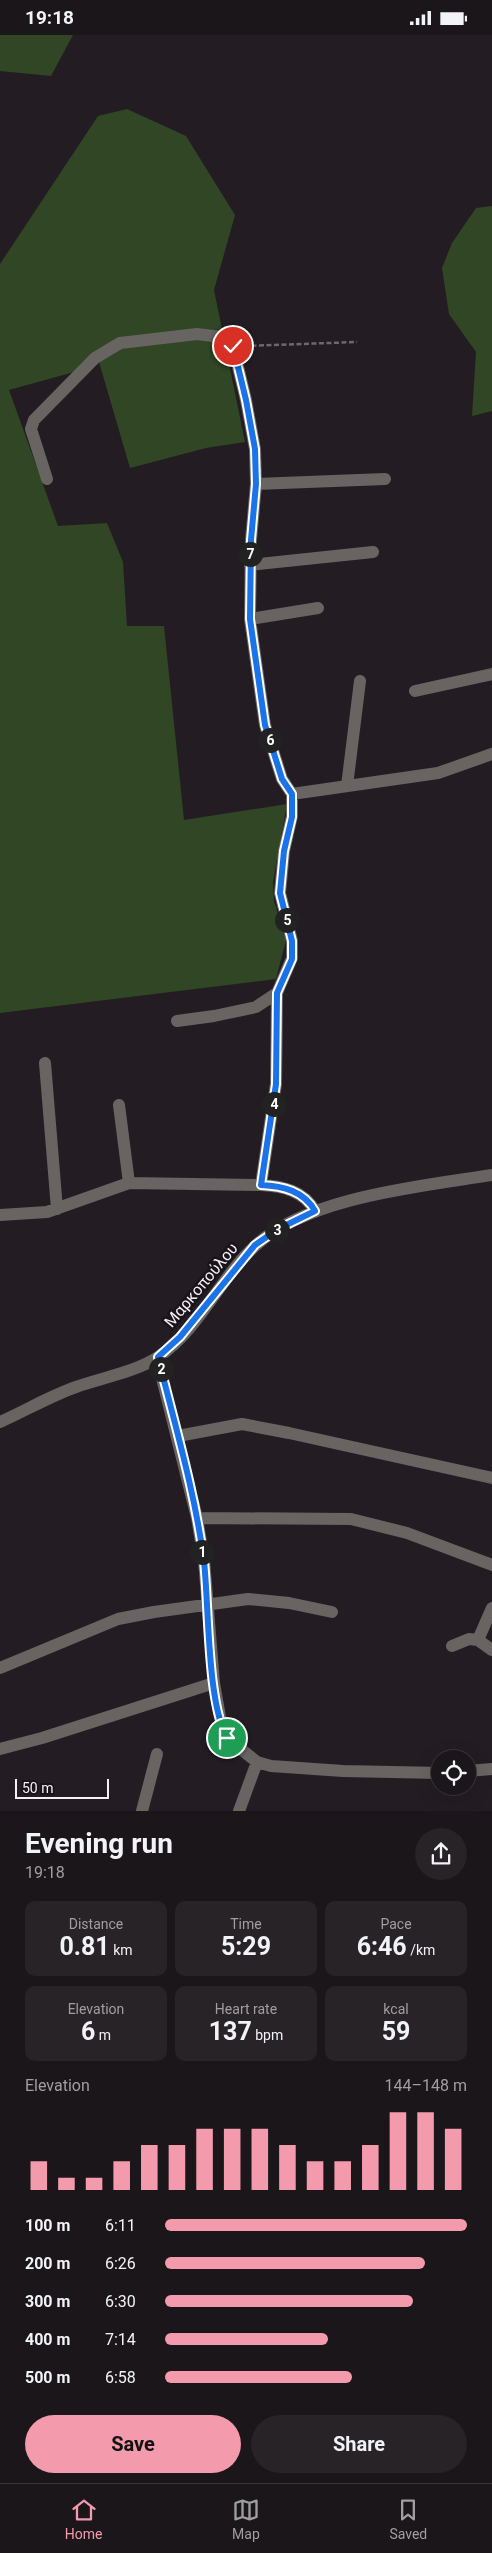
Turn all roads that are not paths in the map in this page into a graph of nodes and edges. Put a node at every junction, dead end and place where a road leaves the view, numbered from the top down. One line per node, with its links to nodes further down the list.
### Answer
1 (48, 479): 3 (street)
2 (385, 479): 3 (street)
3 (256, 484): 5 (street)
4 (373, 552): 5 (street)
5 (250, 565): 7 (street)
6 (318, 608): 7 (street)
7 (250, 619): 13 (street)
8 (492, 674): 10 (street)
9 (360, 681): 12 (street)
10 (415, 691)
11 (492, 754): 12 (street)
12 (347, 786): 13 (street)
13 (292, 794): 14 (street)
14 (277, 993): 15 (street); 20 (street)
15 (177, 1021)
16 (45, 1063): 21 (street)
17 (119, 1105): 19 (street)
18 (492, 1175): 22 (street, Μαρκοπούλου)
19 (129, 1183): 20 (street); 21 (street)
20 (261, 1185): 22 (street)
21 (57, 1209): 23 (street)
22 (315, 1211): 24 (street, Μαρκοπούλου)
23 (0, 1215)
24 (158, 1357): 25 (street, Μαρκοπούλου); 26 (street)
25 (0, 1422)
26 (178, 1436): 27 (street); 28 (street)
27 (492, 1478)
28 (196, 1518): 29 (street); 30 (street)
29 (492, 1565)
30 (208, 1605): 32 (street); 36 (street); 37 (street)
31 (492, 1608): 33 (street)
32 (332, 1612)
33 (478, 1641): 34 (street); 35 (street)
34 (452, 1646)
35 (492, 1651)
36 (0, 1668)
37 (214, 1683): 38 (street); 40 (street)
38 (0, 1749)
39 (157, 1754): 44 (street)
40 (257, 1762): 43 (street); 45 (street)
41 (492, 1769): 42 (street)
42 (476, 1770)
43 (431, 1773)
44 (142, 1811)
45 (239, 1811)

